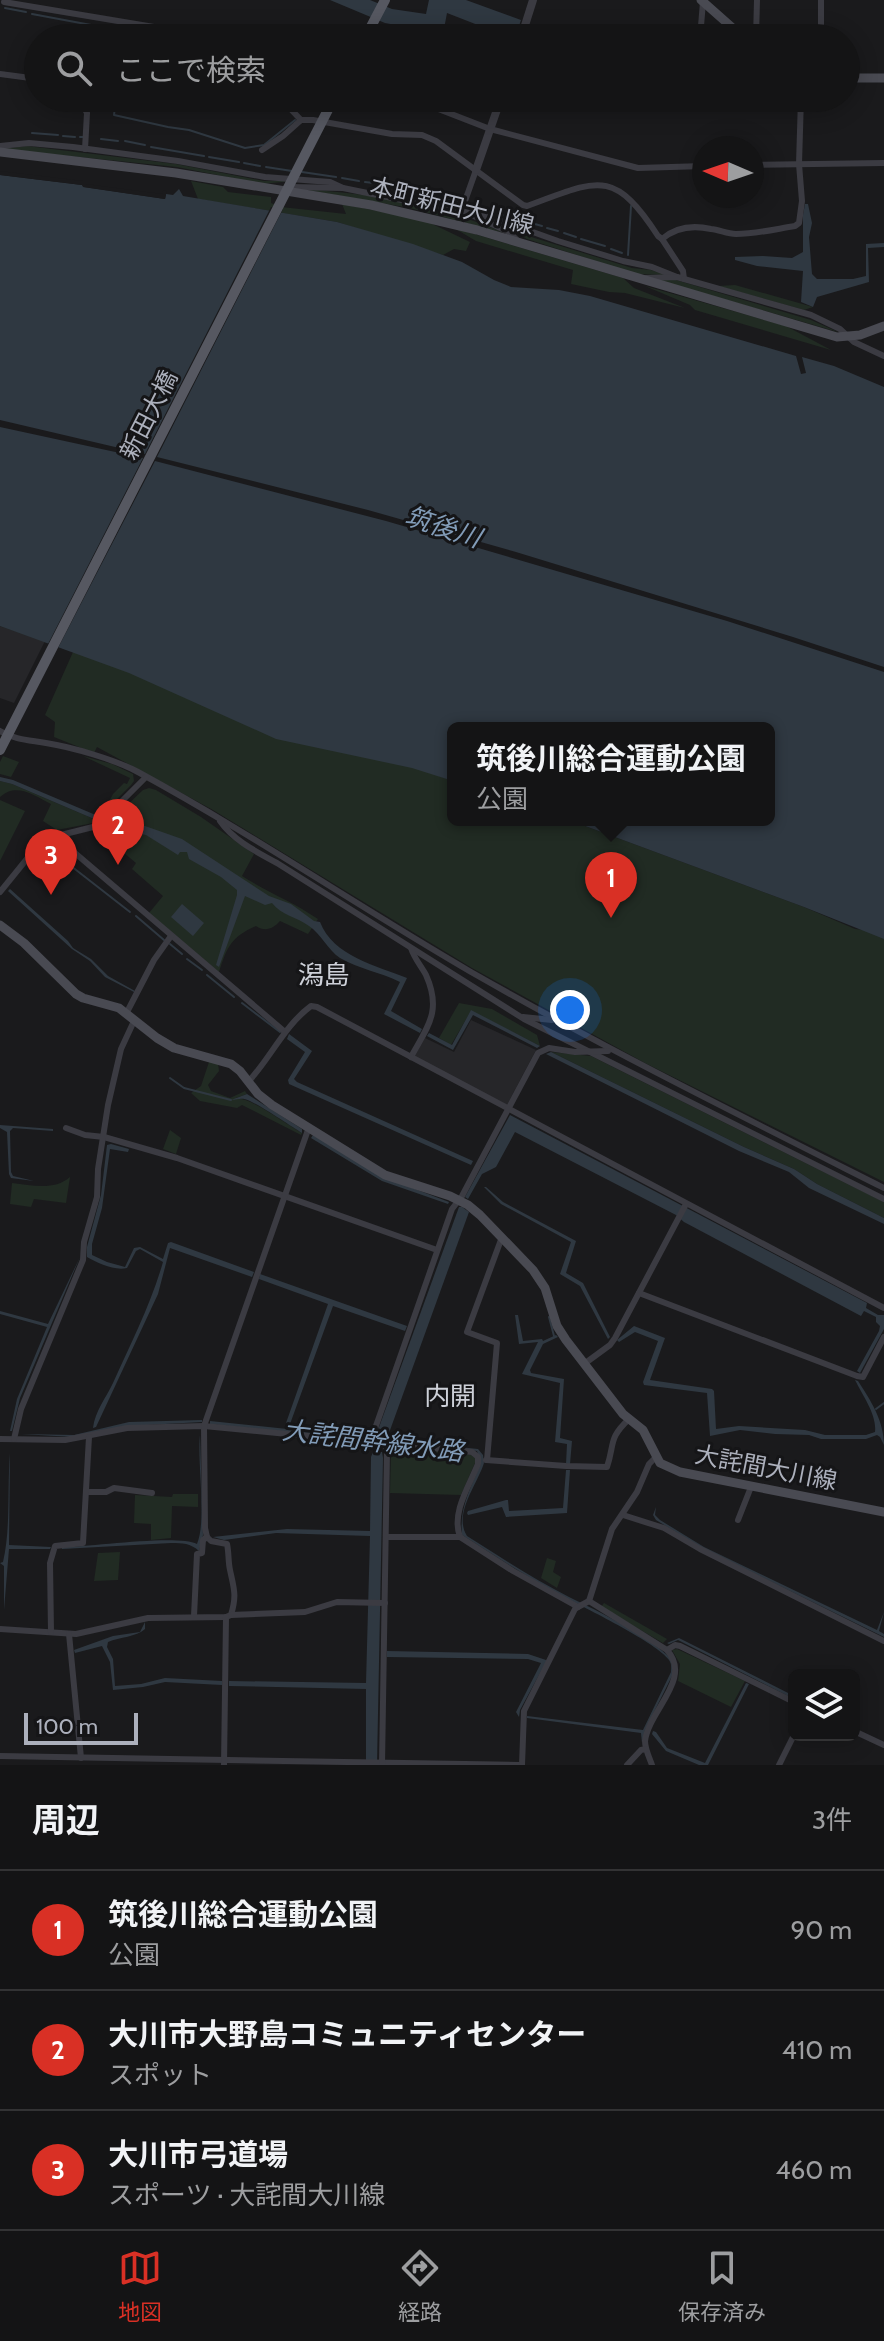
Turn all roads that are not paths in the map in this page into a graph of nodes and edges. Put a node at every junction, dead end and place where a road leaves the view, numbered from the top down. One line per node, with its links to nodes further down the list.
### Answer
1 (385, 0): 8 (main road)
2 (533, 0): 9 (street)
3 (757, 0): 12 (street)
4 (821, 0): 13 (street)
5 (702, 1): 10 (street); 11 (main road)
6 (4, 2): 7 (street)
7 (136, 24)
8 (372, 24)
9 (525, 24)
10 (701, 24)
11 (728, 24)
12 (756, 24)
13 (821, 24)
14 (0, 74): 15 (street)
15 (24, 77)
16 (860, 78): 17 (main road)
17 (884, 78)
18 (86, 112): 27 (street)
19 (293, 112): 24 (street)
20 (327, 112): 45 (main road, 新田大橋, bridge)
21 (446, 112): 25 (street)
22 (496, 112): 25 (street)
23 (801, 112): 30 (street)
24 (301, 120): 28 (street); 33 (street)
25 (490, 129): 32 (street); 33 (street)
26 (0, 149): 27 (street); 35 (main road, 本町新田大川線)
27 (85, 149): 34 (street)
28 (262, 150)
29 (884, 163): 30 (street)
30 (799, 164): 31 (street); 37 (street)
31 (764, 165)
32 (692, 166)
33 (476, 170): 36 (street); 37 (street)
34 (343, 188): 35 (street); 36 (street)
35 (274, 189): 38 (main road, 本町新田大川線)
36 (463, 209): 38 (street); 39 (street)
37 (662, 239): 39 (street)
38 (520, 243): 40 (main road, 本町新田大川線)
39 (681, 278): 40 (street); 42 (street)
40 (642, 279): 42 (main road, 本町新田大川線)
41 (884, 326): 42 (main road, 本町新田大川線)
42 (848, 337): 43 (street)
43 (884, 356)
44 (0, 731): 46 (street)
45 (0, 750)
46 (146, 777): 47 (street); 48 (street)
47 (218, 818): 52 (street); 55 (street)
48 (55, 836): 49 (street); 51 (street)
49 (0, 892)
50 (0, 925): 53 (main road)
51 (171, 936): 53 (street); 57 (street)
52 (411, 947): 54 (street); 60 (street)
53 (127, 1012): 56 (main road)
54 (520, 1016): 55 (street); 59 (street)
55 (556, 1020): 58 (street)
56 (134, 1021): 61 (main road); 65 (street)
57 (285, 1032): 60 (street); 61 (street)
58 (612, 1051): 59 (street); 66 (street)
59 (592, 1052): 62 (street); 68 (street)
60 (411, 1057): 62 (street)
61 (249, 1081): 63 (main road)
62 (508, 1109): 69 (street); 70 (street)
63 (309, 1127): 67 (street); 69 (main road)
64 (66, 1128): 65 (street)
65 (104, 1137): 67 (street); 79 (street)
66 (884, 1188)
67 (285, 1196): 72 (street); 78 (street)
68 (884, 1199)
69 (459, 1200): 71 (main road); 72 (street)
70 (686, 1204): 73 (street); 74 (street)
71 (502, 1237): 76 (main road); 85 (street)
72 (437, 1250): 82 (street)
73 (639, 1293): 75 (street); 76 (street)
74 (884, 1308)
75 (884, 1337)
76 (584, 1364): 77 (main road)
77 (629, 1419): 84 (main road); 85 (street)
78 (205, 1423): 80 (street); 82 (street); 92 (street)
79 (15, 1435): 80 (street); 81 (street)
80 (89, 1437): 87 (street)
81 (0, 1439)
82 (370, 1439): 83 (street)
83 (385, 1445): 85 (street); 93 (street)
84 (656, 1457): 86 (main road, 大詫間大川線); 90 (street)
85 (482, 1460): 94 (street)
86 (751, 1487): 89 (main road, 大詫間大川線); 91 (street)
87 (87, 1492): 88 (street); 100 (street)
88 (152, 1493)
89 (884, 1512)
90 (623, 1515): 96 (street); 102 (street)
91 (738, 1520)
92 (207, 1537): 97 (street); 98 (street)
93 (386, 1537): 94 (street); 95 (street)
94 (460, 1537): 96 (street)
95 (385, 1603): 98 (street); 112 (street)
96 (584, 1604): 103 (street); 113 (street)
97 (194, 1616): 98 (street); 101 (street)
98 (228, 1616): 111 (street)
99 (0, 1629): 100 (street)
100 (51, 1632): 101 (street)
101 (69, 1634): 110 (street)
102 (884, 1641)
103 (667, 1650): 104 (street); 108 (street)
104 (788, 1699)
105 (860, 1734): 107 (street)
106 (791, 1741): 116 (street)
107 (884, 1745)
108 (646, 1749): 114 (street); 115 (street)
109 (0, 1756): 110 (street)
110 (81, 1758): 111 (street)
111 (224, 1762): 112 (street)
112 (381, 1764): 113 (street)
113 (520, 1765)
114 (627, 1765)
115 (652, 1765)
116 (779, 1765)

